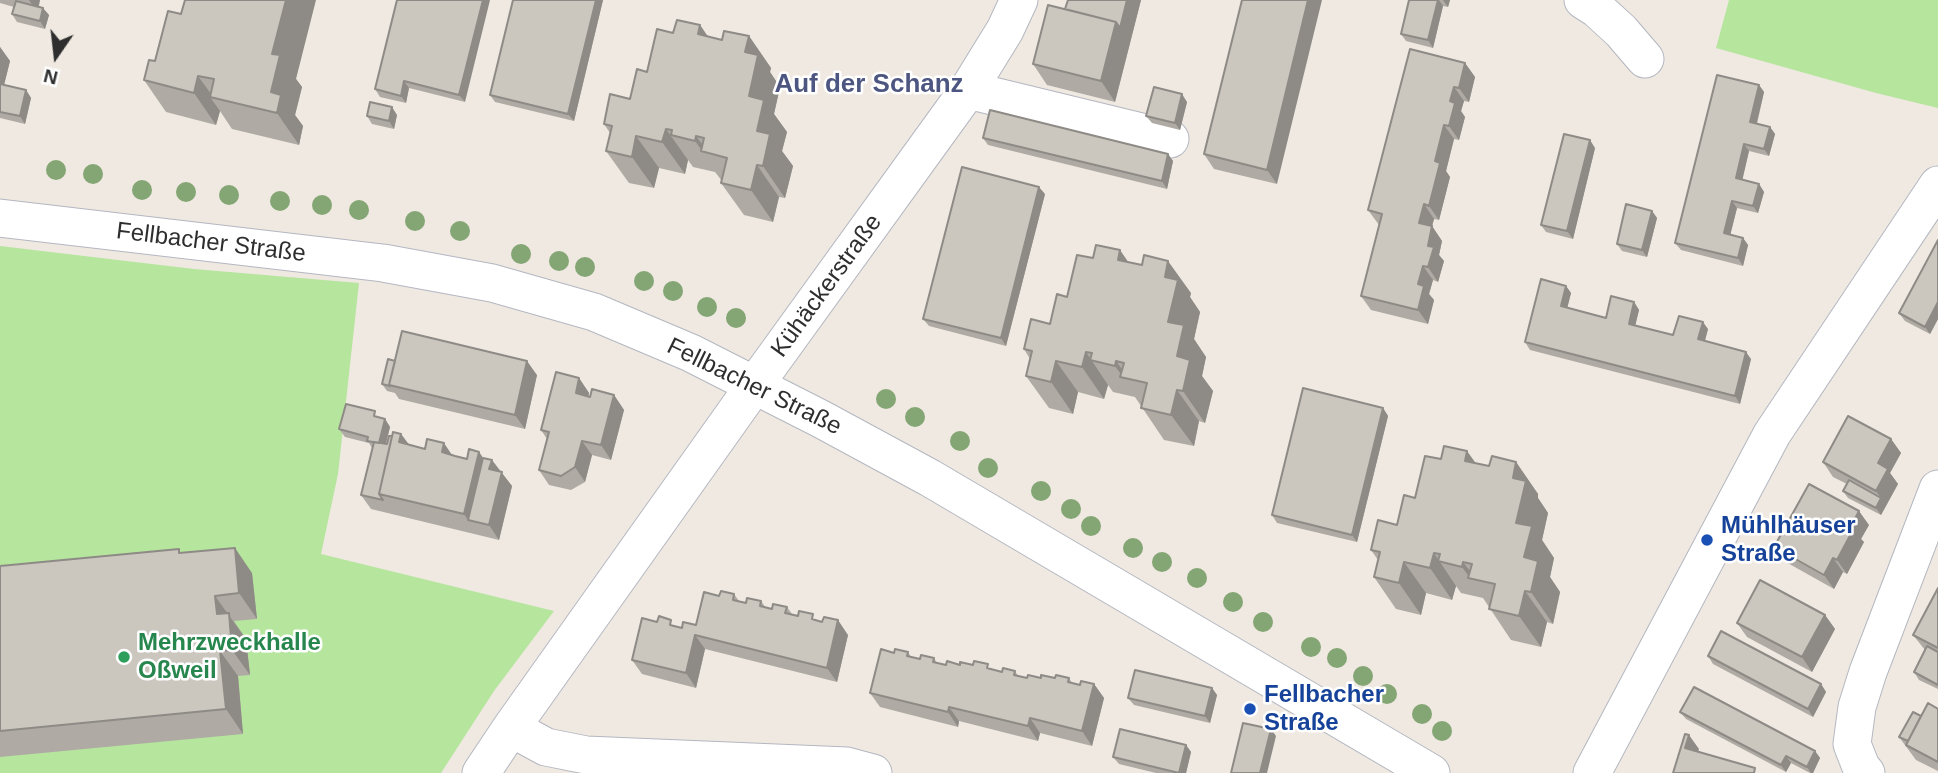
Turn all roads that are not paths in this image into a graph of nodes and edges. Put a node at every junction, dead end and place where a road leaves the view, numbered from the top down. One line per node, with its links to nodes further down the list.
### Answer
1 (1018, 0): 4 (street, Kühäckerstraße)
2 (1583, 0): 3 (street)
3 (1645, 59)
4 (968, 90): 5 (street); 8 (street, Kühäckerstraße)
5 (1170, 139)
6 (1938, 186): 14 (street)
7 (0, 218): 8 (street, Fellbacher Straße)
8 (754, 386): 10 (street, Kühäckerstraße); 13 (street, Fellbacher Straße)
9 (1938, 489): 15 (street)
10 (511, 728): 11 (street, Kühäckerstraße); 12 (street)
11 (481, 773)
12 (873, 773)
13 (1431, 773)
14 (1592, 773)
15 (1866, 773)

